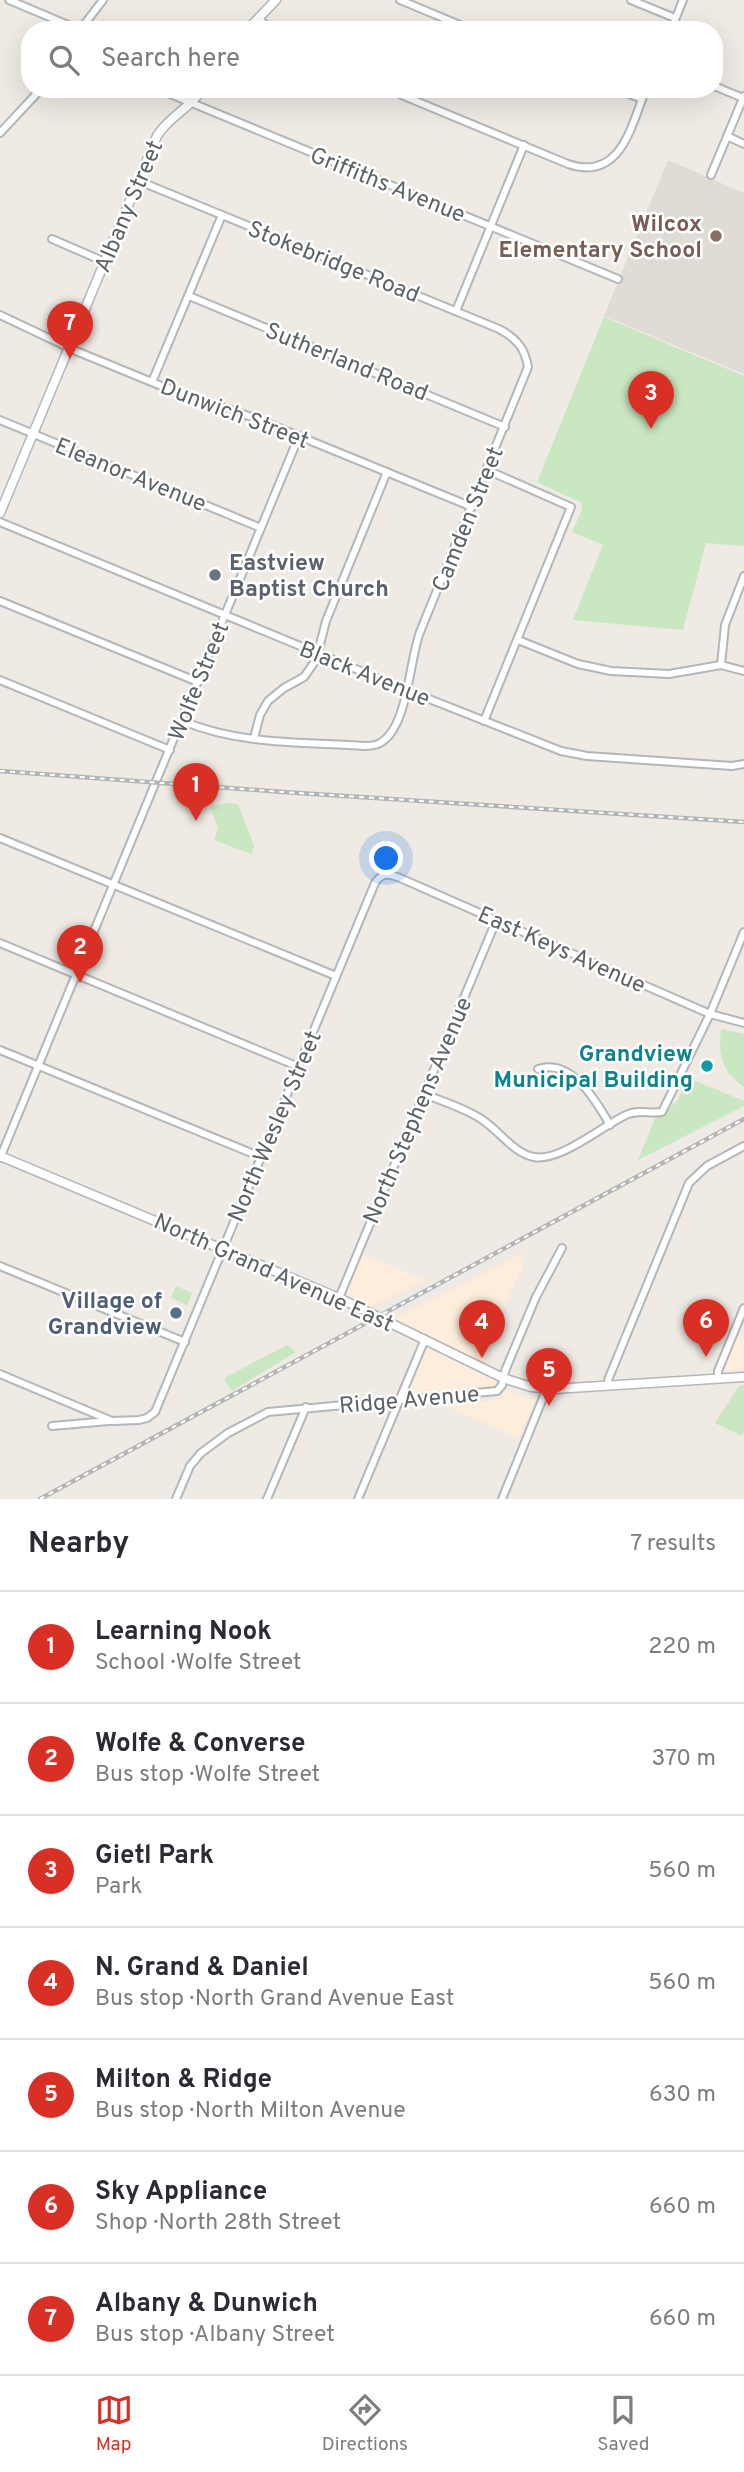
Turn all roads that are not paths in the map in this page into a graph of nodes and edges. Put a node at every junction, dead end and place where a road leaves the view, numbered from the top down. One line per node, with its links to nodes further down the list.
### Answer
1 (9, 0): 9 (street)
2 (103, 0): 10 (street)
3 (276, 0): 7 (street)
4 (400, 0): 13 (street)
5 (631, 0): 8 (street)
6 (683, 0): 8 (street)
7 (258, 18): 11 (street); 12 (street)
8 (675, 18): 14 (street)
9 (59, 21)
10 (87, 21)
11 (255, 21)
12 (261, 21)
13 (450, 21)
14 (674, 21)
15 (723, 89): 16 (street)
16 (743, 97): 24 (street)
17 (33, 98): 23 (street)
18 (179, 98): 22 (street, Griffiths Avenue)
19 (194, 98): 22 (street, Albany Street)
20 (409, 98): 26 (street)
21 (642, 99): 26 (street)
22 (190, 103): 28 (street, Albany Street); 30 (street, Griffiths Avenue)
23 (0, 133)
24 (727, 136): 25 (street); 27 (street)
25 (744, 144)
26 (524, 145): 30 (street)
27 (711, 175)
28 (139, 181): 29 (street, Stokebridge Road); 32 (street, Albany Street)
29 (222, 215): 34 (street); 35 (street, Stokebridge Road)
30 (491, 227): 33 (street, Griffiths Avenue); 35 (street)
31 (52, 239): 32 (street)
32 (105, 262): 37 (street, Albany Street)
33 (618, 279)
34 (189, 296): 39 (street); 41 (street, Sutherland Road)
35 (456, 311): 38 (street, Stokebridge Road)
36 (0, 315): 37 (street, Dunwich Street)
37 (69, 348): 39 (street, Dunwich Street); 42 (street, Albany Street)
38 (526, 349): 41 (street, Camden Street)
39 (152, 382): 43 (street, Dunwich Street)
40 (0, 420): 42 (street, Eleanor Avenue)
41 (505, 426): 44 (street, Camden Street)
42 (33, 433): 47 (street, Albany Street); 49 (street, Eleanor Avenue)
43 (299, 436): 45 (street, Dunwich Street); 49 (street, Wolfe Street)
44 (487, 470): 46 (street, Camden Street); 53 (street)
45 (387, 472): 46 (street, Dunwich Street); 54 (street)
46 (472, 507): 59 (street, Camden Street)
47 (0, 513)
48 (0, 522): 52 (street, Black Avenue)
49 (261, 528): 52 (street, Wolfe Street)
50 (744, 576): 55 (street)
51 (0, 601): 58 (street)
52 (225, 615): 54 (street, Black Avenue); 58 (street, Wolfe Street)
53 (518, 640): 55 (street); 61 (street)
54 (318, 653): 59 (street, Black Avenue); 62 (street)
55 (721, 665): 56 (street)
56 (744, 671)
57 (0, 680): 63 (street)
58 (198, 682): 60 (street, Wolfe Street)
59 (408, 690): 61 (street, Black Avenue); 62 (street, Camden Street)
60 (183, 721): 62 (street, Camden Street); 63 (street, Wolfe Street)
61 (484, 721): 64 (street, Black Avenue)
62 (254, 738)
63 (170, 750): 67 (street, Wolfe Street)
64 (744, 764)
65 (0, 838): 67 (street)
66 (381, 876): 68 (street, East Keys Avenue); 72 (street, North Wesley Street)
67 (114, 885): 71 (street, Wolfe Street); 72 (street)
68 (496, 921): 73 (street, East Keys Avenue); 79 (street, North Stephens Avenue)
69 (744, 932): 73 (street)
70 (0, 943): 71 (street)
71 (76, 974): 76 (street, Wolfe Street); 77 (street)
72 (336, 976): 77 (street, North Wesley Street)
73 (710, 1014): 74 (street, East Keys Avenue); 80 (street)
74 (744, 1023)
75 (0, 1050): 76 (street)
76 (39, 1066): 82 (street, Wolfe Street); 83 (street)
77 (299, 1067): 83 (street, North Wesley Street)
78 (538, 1069): 80 (street)
79 (424, 1094): 80 (street); 87 (street, North Stephens Avenue)
80 (610, 1125)
81 (744, 1146): 95 (street)
82 (0, 1157): 84 (street, North Grand Avenue East)
83 (261, 1157): 84 (street, North Wesley Street)
84 (223, 1248): 87 (street, North Grand Avenue East); 90 (street, North Wesley Street)
85 (562, 1248): 93 (street)
86 (0, 1266): 90 (street)
87 (339, 1298): 89 (street, North Grand Avenue East)
88 (744, 1308): 94 (street)
89 (425, 1339): 93 (street, North Grand Avenue East); 97 (street)
90 (185, 1342): 99 (street, North Wesley Street)
91 (0, 1374): 99 (street)
92 (744, 1377): 94 (street)
93 (503, 1378): 96 (street, North Grand Avenue East); 97 (street, Ridge Avenue)
94 (718, 1378): 95 (street)
95 (609, 1386): 96 (street)
96 (547, 1388): 101 (street)
97 (399, 1400): 98 (street, Ridge Avenue); 104 (street)
98 (306, 1407): 102 (street); 103 (street)
99 (112, 1421): 100 (street)
100 (52, 1426)
101 (506, 1498)
102 (176, 1499)
103 (267, 1499)
104 (358, 1499)

